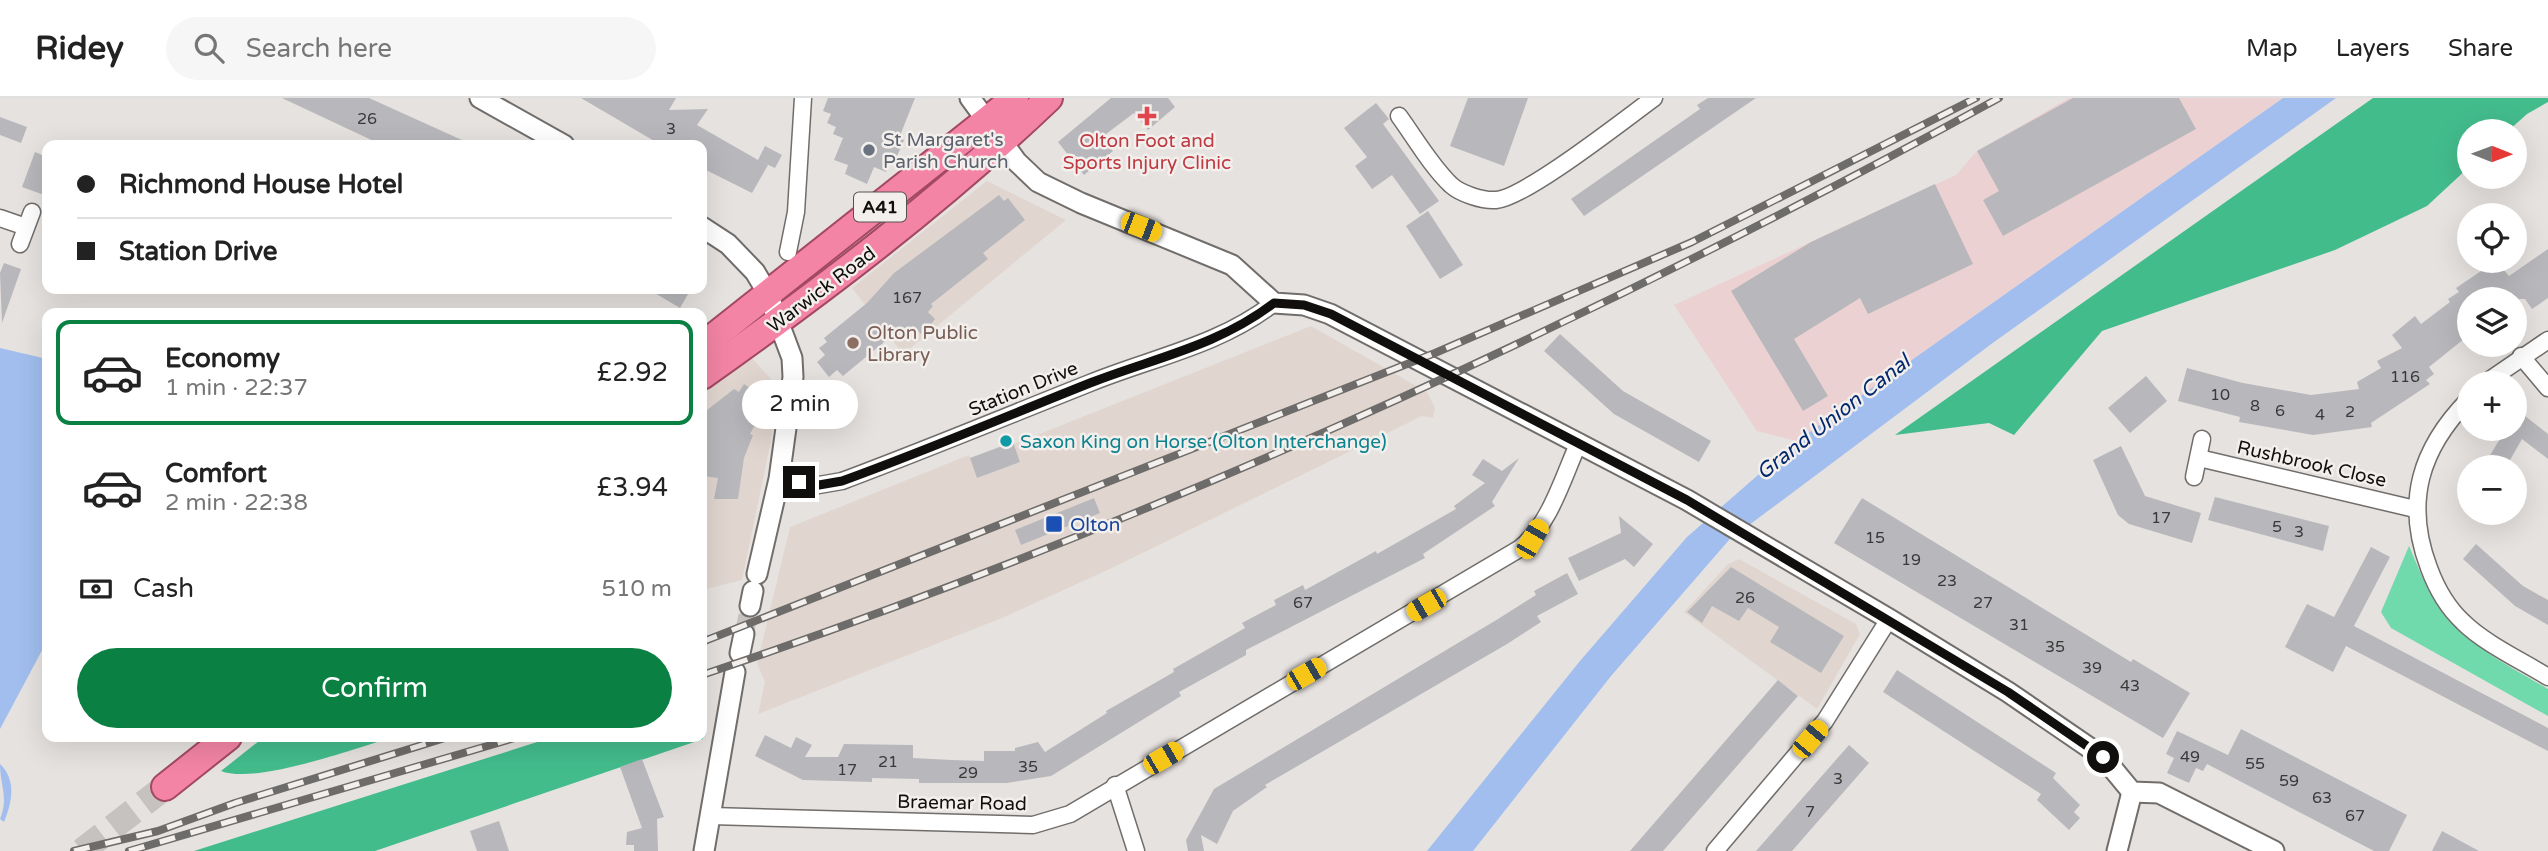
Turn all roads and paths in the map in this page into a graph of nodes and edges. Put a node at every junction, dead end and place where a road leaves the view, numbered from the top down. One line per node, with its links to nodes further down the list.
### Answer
1 (480, 98): 9 (street)
2 (803, 98): 15 (street)
3 (970, 98): 8 (street)
4 (1015, 98): 8 (highway, Warwick Road / A41)
5 (1049, 98): 8 (highway, Warwick Road / A41)
6 (1654, 98): 7 (street)
7 (1399, 116)
8 (995, 132): 16 (highway, Warwick Road / A41); 17 (street); 18 (highway, Warwick Road / A41)
9 (555, 140)
10 (32, 212): 12 (street)
11 (0, 218): 12 (street)
12 (26, 228): 14 (street)
13 (707, 230): 16 (street)
14 (20, 244)
15 (788, 252)
16 (768, 294): 18 (street); 20 (highway, Warwick Road / A41)
17 (1274, 303): 29 (street); 32 (street, Station Drive)
18 (779, 321): 25 (highway, Warwick Road / A41); 32 (street)
19 (2548, 340): 21 (street)
20 (707, 342)
21 (2527, 352)
22 (2520, 357): 24 (street)
23 (2522, 357): 26 (street)
24 (2501, 371)
25 (707, 372)
26 (2548, 388)
27 (2457, 414): 33 (street)
28 (2202, 439): 30 (street)
29 (1579, 442): 35 (street); 39 (street, Braemar Road)
30 (2199, 458): 31 (street); 33 (street, Rushbrook Close)
31 (2194, 477)
32 (779, 479): 34 (street)
33 (2415, 509): 37 (street)
34 (754, 590)
35 (1889, 619): 41 (street); 45 (street)
36 (740, 653): 42 (street)
37 (2548, 677)
38 (222, 742): 40 (highway)
39 (1115, 786): 42 (street, Braemar Road); 44 (street)
40 (165, 787)
41 (2132, 792): 46 (street); 47 (street)
42 (711, 816): 43 (street)
43 (704, 851)
44 (1136, 851)
45 (1715, 851)
46 (2118, 851)
47 (2274, 851)

